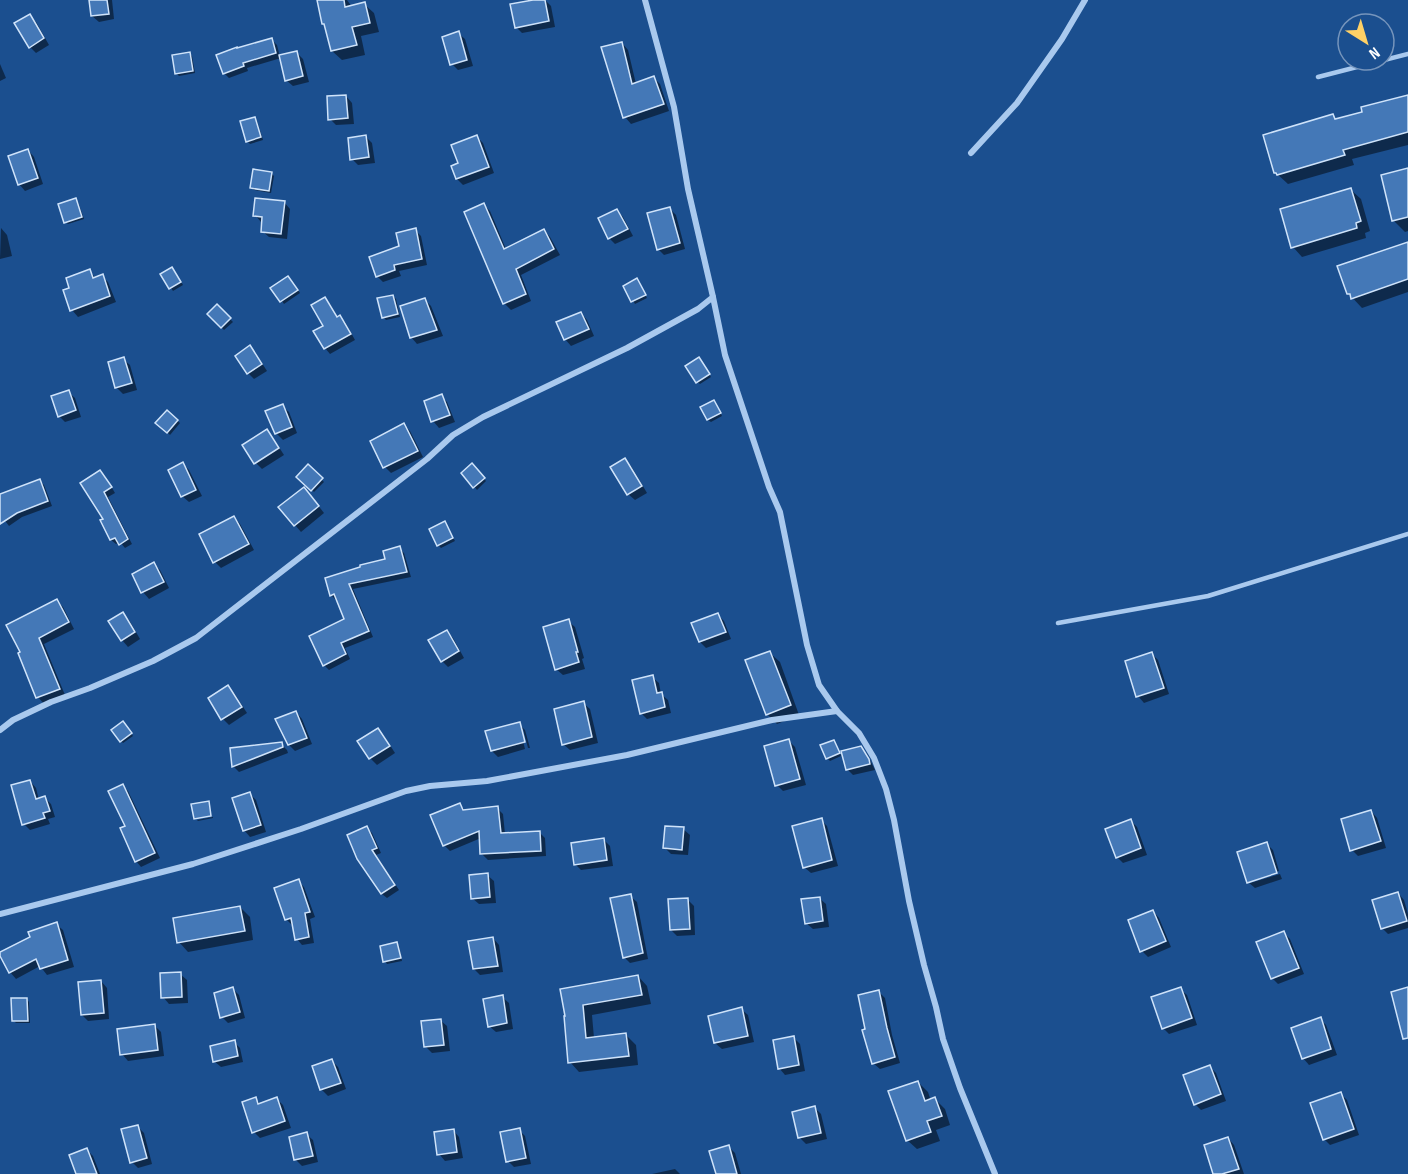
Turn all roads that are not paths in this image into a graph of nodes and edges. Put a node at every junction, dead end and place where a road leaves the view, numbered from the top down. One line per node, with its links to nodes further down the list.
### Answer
1 (645, 0): 6 (street)
2 (1085, 0): 5 (street)
3 (1408, 54): 4 (lane)
4 (1318, 77)
5 (971, 153)
6 (713, 297): 9 (street); 10 (street)
7 (1408, 534): 8 (lane)
8 (1058, 624)
9 (837, 711): 11 (street); 12 (street)
10 (0, 730)
11 (0, 914)
12 (995, 1174)

